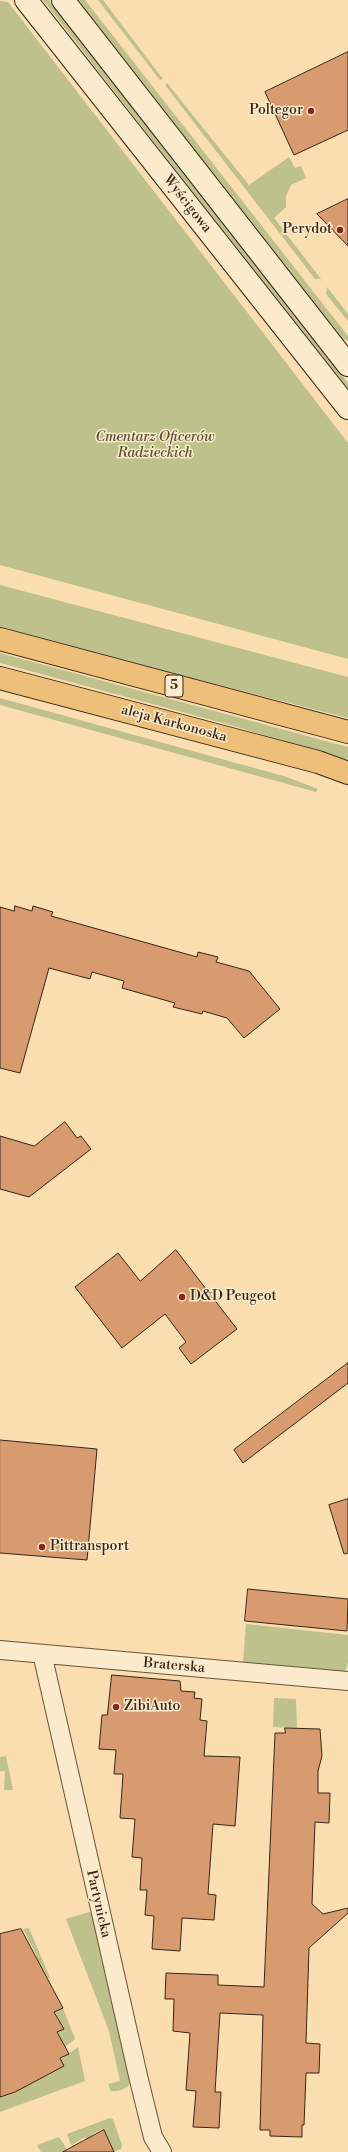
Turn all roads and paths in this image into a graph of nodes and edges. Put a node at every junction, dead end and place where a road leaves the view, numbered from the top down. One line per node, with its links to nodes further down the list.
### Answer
1 (26, 0): 4 (main road, Wyścigowa)
2 (63, 0): 3 (main road, Wyścigowa)
3 (348, 365)
4 (348, 408)
5 (0, 639): 7 (main road, 5)
6 (0, 678): 8 (main road, aleja Karkonoska)
7 (348, 732)
8 (348, 773)
9 (0, 1650): 10 (street, Braterska)
10 (44, 1654): 11 (street, Braterska); 12 (street, Partynicka)
11 (348, 1681)
12 (162, 2152)

